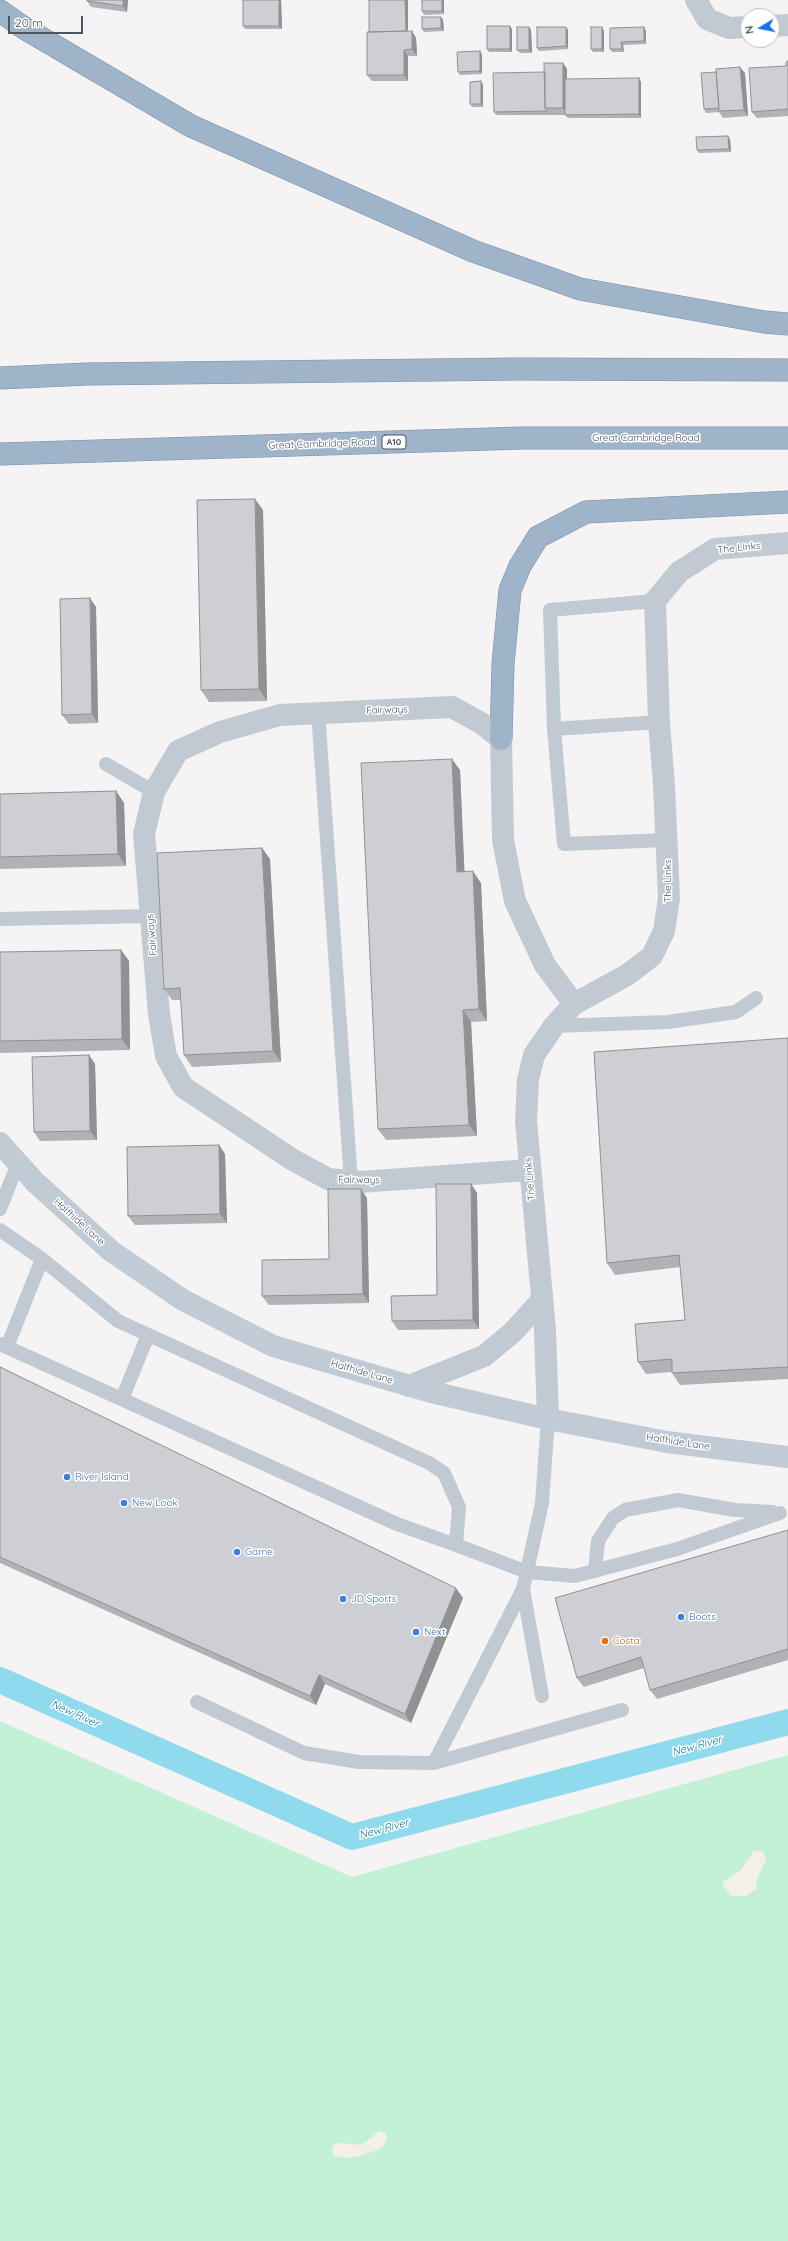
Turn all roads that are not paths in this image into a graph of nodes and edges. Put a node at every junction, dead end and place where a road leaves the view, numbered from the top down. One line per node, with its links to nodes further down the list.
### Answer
1 (696, 0): 3 (street)
2 (0, 11): 4 (highway)
3 (740, 27)
4 (788, 324)
5 (788, 370): 6 (highway)
6 (0, 378)
7 (788, 438): 8 (highway, Great Cambridge Road / A10)
8 (0, 454)
9 (788, 502): 15 (highway)
10 (788, 544): 11 (street, The Links)
11 (655, 601): 13 (street, The Links); 14 (lane)
12 (318, 712): 15 (street, Fairways); 17 (street, Fairways); 27 (lane)
13 (659, 722): 14 (lane); 18 (street, The Links)
14 (554, 729): 18 (lane)
15 (500, 739): 22 (street)
16 (106, 764): 17 (lane)
17 (154, 792): 19 (street, Fairways)
18 (667, 840): 22 (street, The Links)
19 (151, 916): 20 (lane); 27 (street, Fairways)
20 (0, 919)
21 (756, 998): 23 (lane)
22 (574, 1004): 23 (street, The Links)
23 (554, 1026): 26 (street, The Links)
24 (0, 1143): 25 (main road, Halfhide Lane)
25 (18, 1163): 28 (lane); 34 (main road, Halfhide Lane)
26 (529, 1170): 27 (street, Fairways); 31 (street, The Links)
27 (351, 1181)
28 (0, 1209)
29 (0, 1230): 30 (lane)
30 (42, 1259): 32 (lane); 33 (lane)
31 (542, 1300): 34 (street); 36 (street, The Links)
32 (148, 1335): 35 (lane); 39 (lane)
33 (3, 1345): 35 (lane)
34 (409, 1386): 36 (main road, Halfhide Lane)
35 (122, 1399): 39 (lane)
36 (548, 1419): 37 (main road, Halfhide Lane); 41 (lane)
37 (788, 1457)
38 (784, 1512): 40 (lane); 40 (lane)
39 (456, 1545): 41 (lane)
40 (595, 1571): 41 (lane)
41 (527, 1572): 42 (lane)
42 (523, 1589): 43 (lane); 46 (lane)
43 (542, 1696)
44 (197, 1702): 46 (lane)
45 (622, 1710): 46 (lane)
46 (434, 1763)

